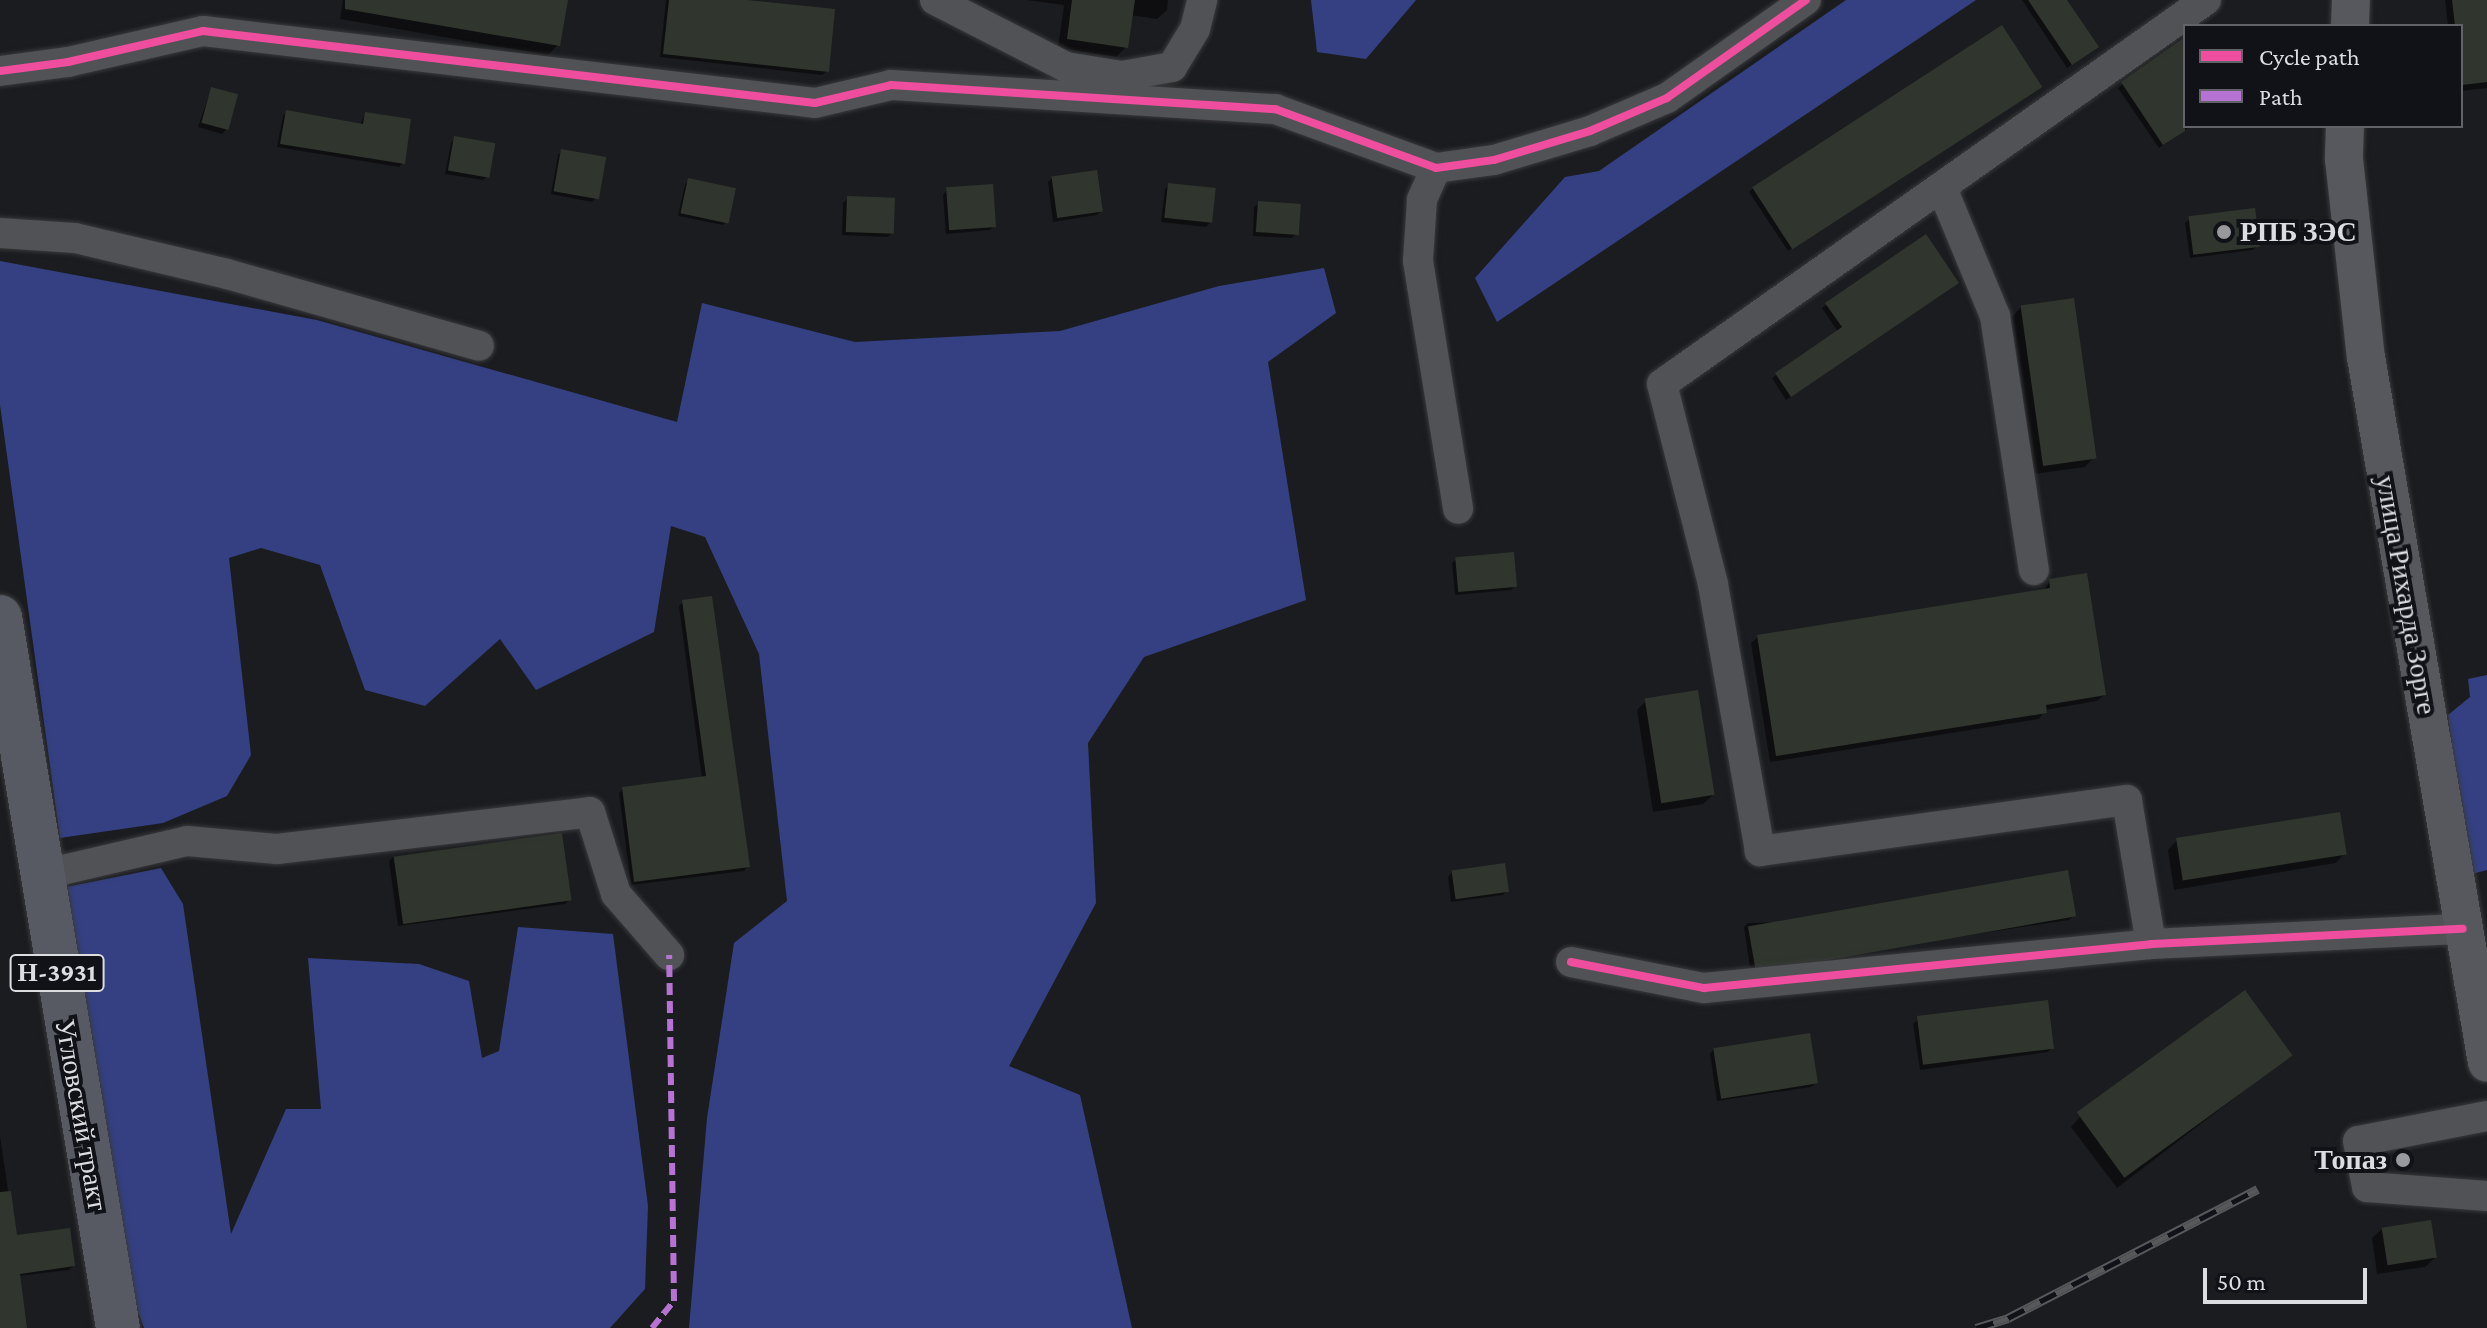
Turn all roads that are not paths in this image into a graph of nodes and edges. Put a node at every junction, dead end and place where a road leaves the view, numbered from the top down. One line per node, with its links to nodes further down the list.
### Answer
1 (935, 0): 2 (street)
2 (1202, 0)
3 (1806, 0): 9 (street)
4 (2206, 0): 10 (street)
5 (2351, 0): 6 (main road)
6 (2350, 24)
7 (0, 71): 9 (street)
8 (2345, 128): 18 (main road, улица Рихарда Зорге)
9 (1436, 168): 13 (street)
10 (1942, 188): 14 (street); 19 (street)
11 (0, 233): 12 (street)
12 (479, 346)
13 (1458, 509)
14 (2034, 570)
15 (0, 617): 16 (highway, Угловский тракт / Н-3931)
16 (6, 691): 17 (highway, Угловский тракт / Н-3931)
17 (41, 875): 20 (street); 25 (highway, Угловский тракт / Н-3931)
18 (2463, 929): 19 (street); 22 (main road, улица Рихарда Зорге)
19 (2151, 944): 21 (street)
20 (669, 955)
21 (1571, 962)
22 (2487, 1063)
23 (2487, 1116): 24 (street)
24 (2487, 1196)
25 (118, 1328)

